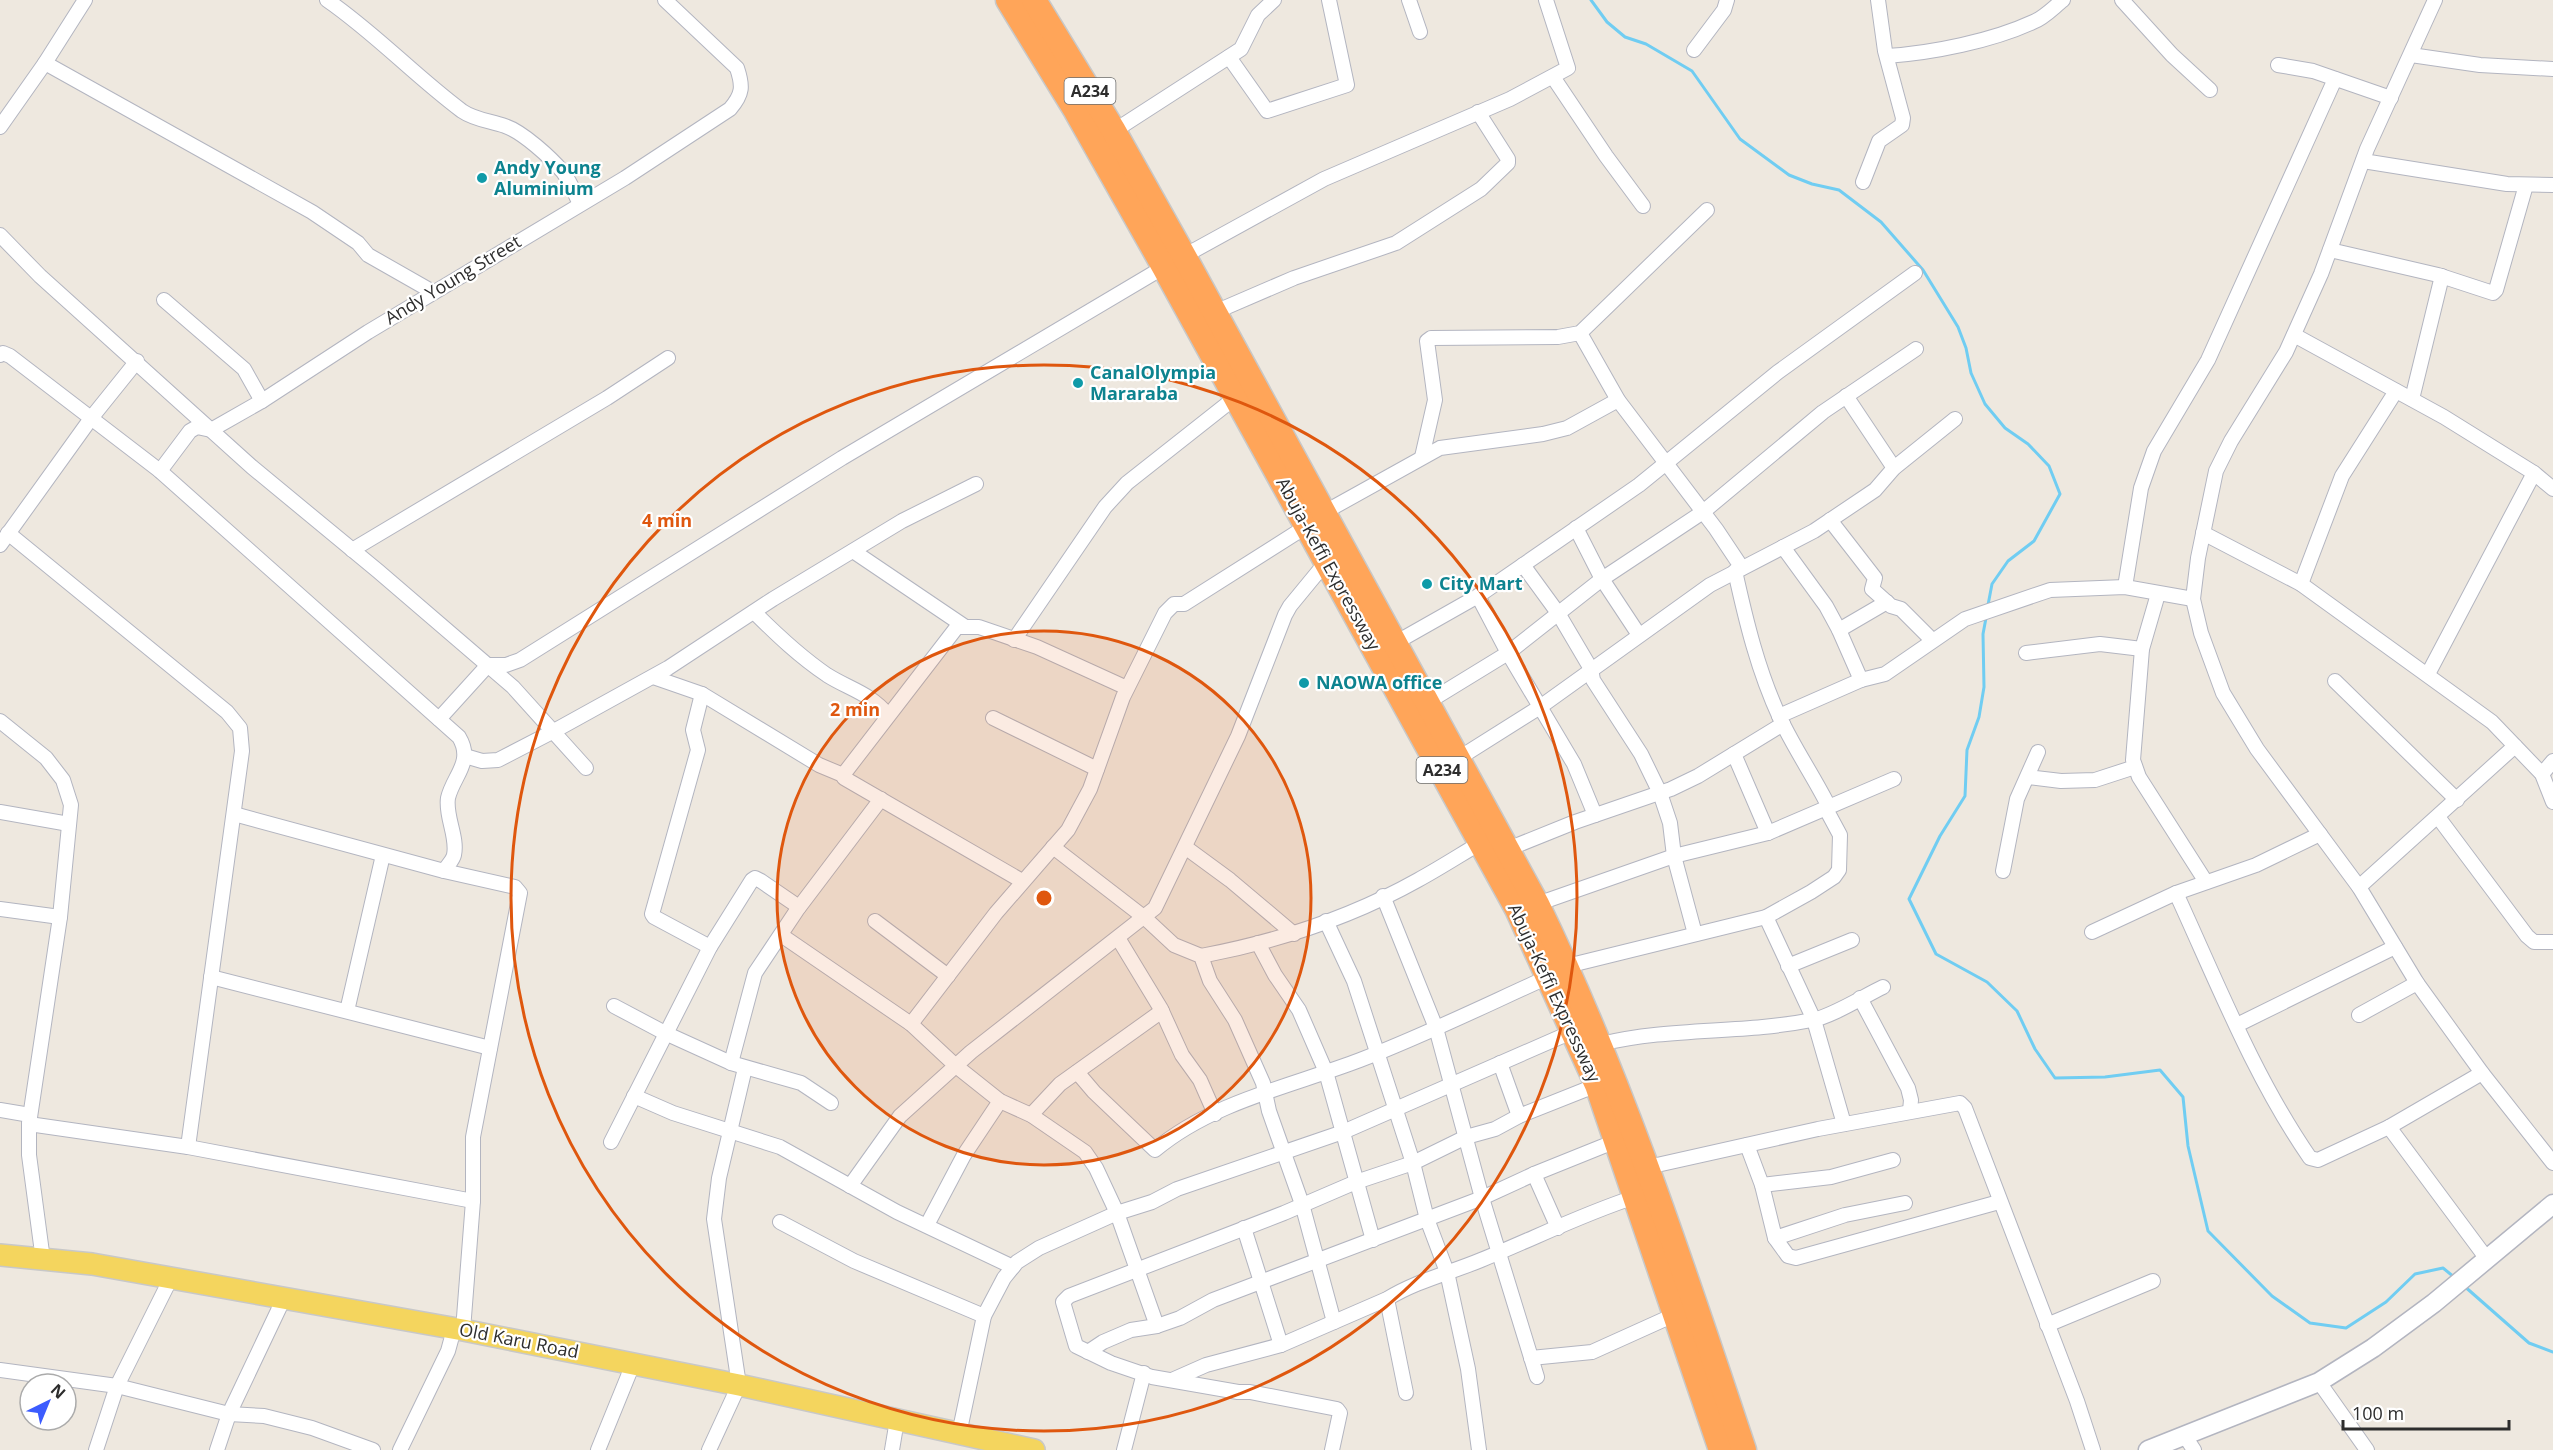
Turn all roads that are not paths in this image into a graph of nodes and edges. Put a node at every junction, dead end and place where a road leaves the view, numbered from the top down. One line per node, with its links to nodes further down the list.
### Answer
1 (85, 0): 20 (street)
2 (327, 0): 34 (street)
3 (665, 0): 34 (street, Andy Young Street)
4 (1008, 0): 39 (highway, Abuja-Keffi Expressway / A234)
5 (1034, 0): 29 (highway, Abuja-Keffi Expressway / A234)
6 (1274, 0): 19 (street)
7 (1329, 0): 19 (street)
8 (1409, 0): 15 (street)
9 (1546, 0): 23 (street)
10 (1727, 0): 16 (street)
11 (1878, 0): 18 (street)
12 (2063, 0): 18 (street)
13 (2122, 0): 25 (street)
14 (2435, 0): 17 (street)
15 (1420, 32)
16 (1695, 50)
17 (2411, 54): 22 (street); 26 (street)
18 (1887, 56): 31 (street)
19 (1229, 57): 29 (street)
20 (45, 63): 28 (street); 42 (street)
21 (2278, 65): 24 (street)
22 (2553, 69)
23 (1553, 77): 27 (street); 35 (street)
24 (2335, 79): 26 (street); 81 (street)
25 (2210, 90)
26 (2391, 98): 30 (street)
27 (1478, 112): 39 (street); 44 (street)
28 (0, 127)
29 (1114, 131): 39 (highway, Abuja-Keffi Expressway / A234)
30 (2363, 161): 32 (street); 38 (street)
31 (1863, 182)
32 (2526, 185): 33 (street); 41 (street)
33 (2553, 185)
34 (580, 204): 42 (street, Andy Young Street)
35 (1643, 206)
36 (1707, 210): 45 (street)
37 (0, 235): 50 (street)
38 (2330, 250): 41 (street); 46 (street)
39 (1174, 261): 44 (highway, Abuja-Keffi Expressway / A234); 53 (highway, Abuja-Keffi Expressway / A234); 97 (street)
40 (1915, 273): 61 (street)
41 (2442, 276): 55 (street)
42 (433, 292): 56 (street, Andy Young Street)
43 (164, 300): 56 (street)
44 (1215, 312): 68 (highway, Abuja-Keffi Expressway / A234)
45 (1580, 333): 54 (street); 60 (street)
46 (2294, 335): 51 (street); 71 (street)
47 (1916, 349): 52 (street)
48 (0, 355): 57 (street)
49 (668, 358): 74 (street)
50 (137, 361): 57 (street); 59 (street)
51 (2396, 391): 55 (street); 80 (street)
52 (1845, 396): 62 (street); 67 (street)
53 (1236, 397): 68 (highway, Abuja-Keffi Expressway / A234); 91 (street)
54 (1618, 399): 60 (street); 61 (street)
55 (2412, 399): 64 (street)
56 (262, 401): 59 (street, Andy Young Street)
57 (92, 417): 63 (street); 72 (street)
58 (1955, 419): 62 (street)
59 (211, 430): 63 (street, Andy Young Street); 74 (street)
60 (1422, 457): 68 (street)
61 (1667, 464): 67 (street); 70 (street)
62 (1894, 468): 69 (street)
63 (160, 471): 109 (street)
64 (2534, 473): 66 (street); 99 (street)
65 (976, 484): 75 (street)
66 (2553, 489)
67 (1703, 512): 78 (street); 79 (street)
68 (1315, 520): 76 (highway, Abuja-Keffi Expressway / A234); 93 (highway, Abuja-Keffi Expressway / A234); 103 (street)
69 (1830, 520): 73 (street); 85 (street)
70 (1576, 528): 77 (street); 79 (street)
71 (2204, 533): 80 (street); 84 (street)
72 (4, 539): 132 (street)
73 (1783, 547): 78 (street); 89 (street)
74 (352, 549): 97 (street)
75 (853, 551): 86 (street); 88 (street)
76 (1327, 561): 138 (highway, Abuja-Keffi Expressway / A234); 140 (street)
77 (1523, 565): 83 (street); 87 (street)
78 (1738, 570): 90 (street); 110 (street)
79 (1602, 579): 87 (street); 90 (street)
80 (2301, 584): 99 (street)
81 (2125, 587): 82 (street); 92 (street)
82 (2158, 594): 84 (street); 94 (street)
83 (1478, 596): 93 (street); 95 (street)
84 (2193, 599): 137 (street)
85 (1887, 602): 89 (street); 92 (street)
86 (754, 612): 100 (street); 107 (street)
87 (1558, 613): 95 (street); 98 (street)
88 (964, 626): 91 (street); 107 (street)
89 (1839, 630): 101 (street)
90 (1639, 635): 98 (street)
91 (1014, 640): 103 (street)
92 (1932, 640): 101 (street)
93 (1395, 643): 105 (highway, Abuja-Keffi Expressway / A234)
94 (2142, 649): 96 (street); 119 (street)
95 (1508, 653): 105 (street); 106 (street)
96 (2026, 653)
97 (488, 665): 109 (street); 112 (street)
98 (1592, 669): 106 (street); 126 (street)
99 (2428, 674): 113 (street)
100 (653, 676): 104 (street); 112 (street)
101 (1861, 680): 110 (street)
102 (2336, 681): 128 (street)
103 (1127, 688): 121 (street)
104 (702, 694): 123 (street); 167 (street)
105 (1428, 702): 117 (highway, Abuja-Keffi Expressway / A234)
106 (1540, 707): 117 (street); 133 (street)
107 (888, 715): 123 (street)
108 (993, 718): 121 (street)
109 (439, 719): 116 (street)
110 (1781, 720): 115 (street); 130 (street)
111 (0, 721): 135 (street)
112 (554, 731): 116 (street); 120 (street)
113 (2516, 746): 122 (street); 128 (street)
114 (2037, 752): 124 (street)
115 (1734, 754): 126 (street); 136 (street)
116 (465, 756): 144 (street)
117 (1459, 758): 141 (highway, Abuja-Keffi Expressway / A234)
118 (2553, 761): 122 (street)
119 (2135, 767): 124 (street); 147 (street)
120 (586, 768)
121 (1097, 769): 139 (street)
122 (2542, 774): 129 (street)
123 (843, 775): 127 (street)
124 (2028, 777): 145 (street)
125 (1894, 779): 130 (street)
126 (1660, 793): 133 (street); 143 (street)
127 (881, 799): 146 (street); 152 (street)
128 (2457, 800): 134 (street)
129 (2553, 802)
130 (1827, 808): 136 (street); 155 (street)
131 (0, 812): 135 (street)
132 (234, 814): 142 (street); 173 (street)
133 (1595, 815): 141 (street)
134 (2438, 817): 148 (street); 165 (street)
135 (69, 824): 154 (street)
136 (1768, 832): 143 (street)
137 (2320, 834): 147 (street); 148 (street)
138 (1482, 842): 150 (street); 171 (highway, Abuja-Keffi Expressway / A234)
139 (1053, 847): 146 (street); 156 (street)
140 (1185, 847): 156 (street); 160 (street)
141 (1508, 849): 151 (highway, Abuja-Keffi Expressway / A234)
142 (384, 855): 144 (street); 178 (street)
143 (1674, 856): 151 (street); 161 (street)
144 (444, 871): 188 (street)
145 (2003, 871)
146 (1022, 881): 172 (street)
147 (2206, 882): 149 (street)
148 (2359, 887): 168 (street)
149 (2176, 893): 159 (street); 183 (street)
150 (1383, 896): 158 (street); 184 (street)
151 (1537, 904): 171 (highway, Abuja-Keffi Expressway / A234)
152 (799, 907): 162 (street); 167 (street)
153 (0, 909): 154 (street)
154 (60, 917): 209 (street)
155 (1766, 917): 161 (street); 170 (street)
156 (1145, 918): 163 (street); 169 (street)
157 (875, 921): 172 (street)
158 (1326, 921): 160 (street); 189 (street)
159 (2092, 932)
160 (1294, 934): 166 (street)
161 (1695, 934): 171 (street)
162 (781, 935): 182 (street); 190 (street)
163 (1118, 938): 179 (street); 192 (street)
164 (1852, 940): 170 (street)
165 (2553, 942)
166 (1258, 943): 169 (street); 195 (street)
167 (710, 947): 186 (street)
168 (2395, 947): 174 (street); 183 (street)
169 (1200, 956): 199 (street)
170 (1788, 966): 181 (street)
171 (1558, 972): 184 (street); 185 (highway, Abuja-Keffi Expressway / A234); 187 (highway, Abuja-Keffi Expressway / A234)
172 (948, 976): 182 (street)
173 (211, 977): 178 (street); 218 (street)
174 (2417, 983): 180 (street); 196 (street)
175 (1883, 987): 176 (street)
176 (1860, 998): 181 (street); 205 (street)
177 (614, 1006): 186 (street)
178 (347, 1011): 188 (street)
179 (1162, 1011): 194 (street); 206 (street)
180 (2359, 1015)
181 (1814, 1020): 187 (street); 210 (street)
182 (911, 1024): 192 (street)
183 (2237, 1024): 211 (street)
184 (1436, 1028): 189 (street); 197 (street)
185 (1574, 1031): 191 (street); 198 (highway, Abuja-Keffi Expressway / A234)
186 (665, 1033): 190 (street); 200 (street)
187 (1601, 1044): 223 (highway, Abuja-Keffi Expressway / A234)
188 (490, 1048): 230 (street)
189 (1378, 1052): 195 (street); 203 (street)
190 (730, 1063): 193 (street)
191 (1500, 1063): 197 (street); 208 (street)
192 (956, 1066): 201 (street); 227 (street)
193 (745, 1068): 202 (street); 212 (street)
194 (1077, 1072): 206 (street); 207 (street)
195 (1326, 1072): 199 (street); 213 (street)
196 (2482, 1073): 211 (street); 222 (street)
197 (1450, 1084): 203 (street); 214 (street)
198 (1597, 1085): 208 (street); 215 (highway, Abuja-Keffi Expressway / A234)
199 (1265, 1093): 206 (street); 219 (street)
200 (634, 1096): 212 (street); 216 (street)
201 (1000, 1101): 207 (street); 238 (street)
202 (831, 1103)
203 (1394, 1108): 213 (street); 221 (street)
204 (0, 1110): 209 (street)
205 (1910, 1111): 210 (street); 231 (street)
206 (1215, 1114)
207 (1031, 1115): 235 (street)
208 (1520, 1116): 214 (street)
209 (29, 1119): 218 (street); 247 (street)
210 (1844, 1124): 217 (street)
211 (2389, 1126): 245 (street)
212 (730, 1131): 227 (street); 271 (street)
213 (1343, 1132): 219 (street); 225 (street)
214 (1466, 1137): 221 (street); 229 (street)
215 (1616, 1141): 224 (street); 228 (highway, Abuja-Keffi Expressway / A234)
216 (611, 1142)
217 (1747, 1145): 223 (street); 226 (street)
218 (188, 1147): 230 (street)
219 (1282, 1152): 233 (street); 235 (street)
220 (1893, 1160): 226 (street)
221 (1413, 1163): 225 (street); 236 (street)
222 (2553, 1163)
223 (1648, 1167): 290 (highway, Abuja-Keffi Expressway / A234)
224 (1534, 1174): 229 (street); 240 (street)
225 (1356, 1182): 233 (street); 242 (street)
226 (1762, 1185): 241 (street)
227 (850, 1186): 238 (street)
228 (1635, 1197): 240 (street); 256 (highway, Abuja-Keffi Expressway / A234)
229 (1482, 1198): 236 (street); 243 (street)
230 (473, 1201): 261 (street)
231 (1999, 1202): 241 (street); 259 (street)
232 (1905, 1203): 241 (street)
233 (1302, 1204): 239 (street); 246 (street)
234 (2553, 1204): 245 (main road)
235 (1117, 1213): 248 (street); 249 (street)
236 (1427, 1219): 242 (street); 250 (street)
237 (780, 1222): 257 (street)
238 (927, 1226): 248 (street)
239 (1244, 1228): 249 (street); 253 (street)
240 (1558, 1228): 243 (street)
241 (1775, 1238)
242 (1373, 1240): 246 (street)
243 (1499, 1253): 250 (street); 264 (street)
244 (0, 1255): 247 (main road, Old Karu Road)
245 (2487, 1258): 270 (main road)
246 (1318, 1259): 253 (street); 258 (street)
247 (43, 1260): 251 (main road, Old Karu Road)
248 (1013, 1267): 257 (street)
249 (1136, 1269): 260 (street); 263 (street)
250 (1447, 1272): 255 (street); 288 (street)
251 (171, 1278): 254 (main road, Old Karu Road); 272 (street)
252 (2152, 1281): 259 (street)
253 (1261, 1283): 260 (street); 262 (street)
254 (284, 1298): 261 (main road, Old Karu Road); 274 (street)
255 (1388, 1299): 258 (street); 273 (street)
256 (1674, 1315): 264 (street); 289 (highway, Abuja-Keffi Expressway / A234)
257 (984, 1316): 276 (street)
258 (1334, 1322): 262 (street)
259 (2047, 1325): 291 (street)
260 (1157, 1326): 263 (street)
261 (459, 1329): 265 (main road, Old Karu Road); 281 (street)
262 (1281, 1345): 269 (street)
263 (1088, 1352): 267 (street)
264 (1531, 1358): 268 (street)
265 (633, 1364): 271 (main road, Old Karu Road); 282 (street)
266 (0, 1370): 272 (street)
267 (1144, 1373): 269 (street); 286 (street)
268 (1537, 1377)
269 (1172, 1380): 287 (street)
270 (2319, 1382): 277 (main road); 293 (street)
271 (740, 1385): 275 (main road, Old Karu Road); 283 (street)
272 (117, 1386): 274 (street); 278 (street)
273 (1406, 1393)
274 (229, 1414): 279 (street); 280 (street)
275 (897, 1420): 276 (main road, Old Karu Road); 284 (street)
276 (959, 1434): 285 (main road, Old Karu Road)
277 (2189, 1443): 292 (main road)
278 (96, 1450)
279 (217, 1450)
280 (373, 1450)
281 (400, 1450)
282 (598, 1450)
283 (709, 1450)
284 (892, 1450)
285 (1034, 1450)
286 (1124, 1450)
287 (1332, 1450)
288 (1479, 1450)
289 (1721, 1450)
290 (1744, 1450)
291 (2093, 1450)
292 (2148, 1450)
293 (2367, 1450)

